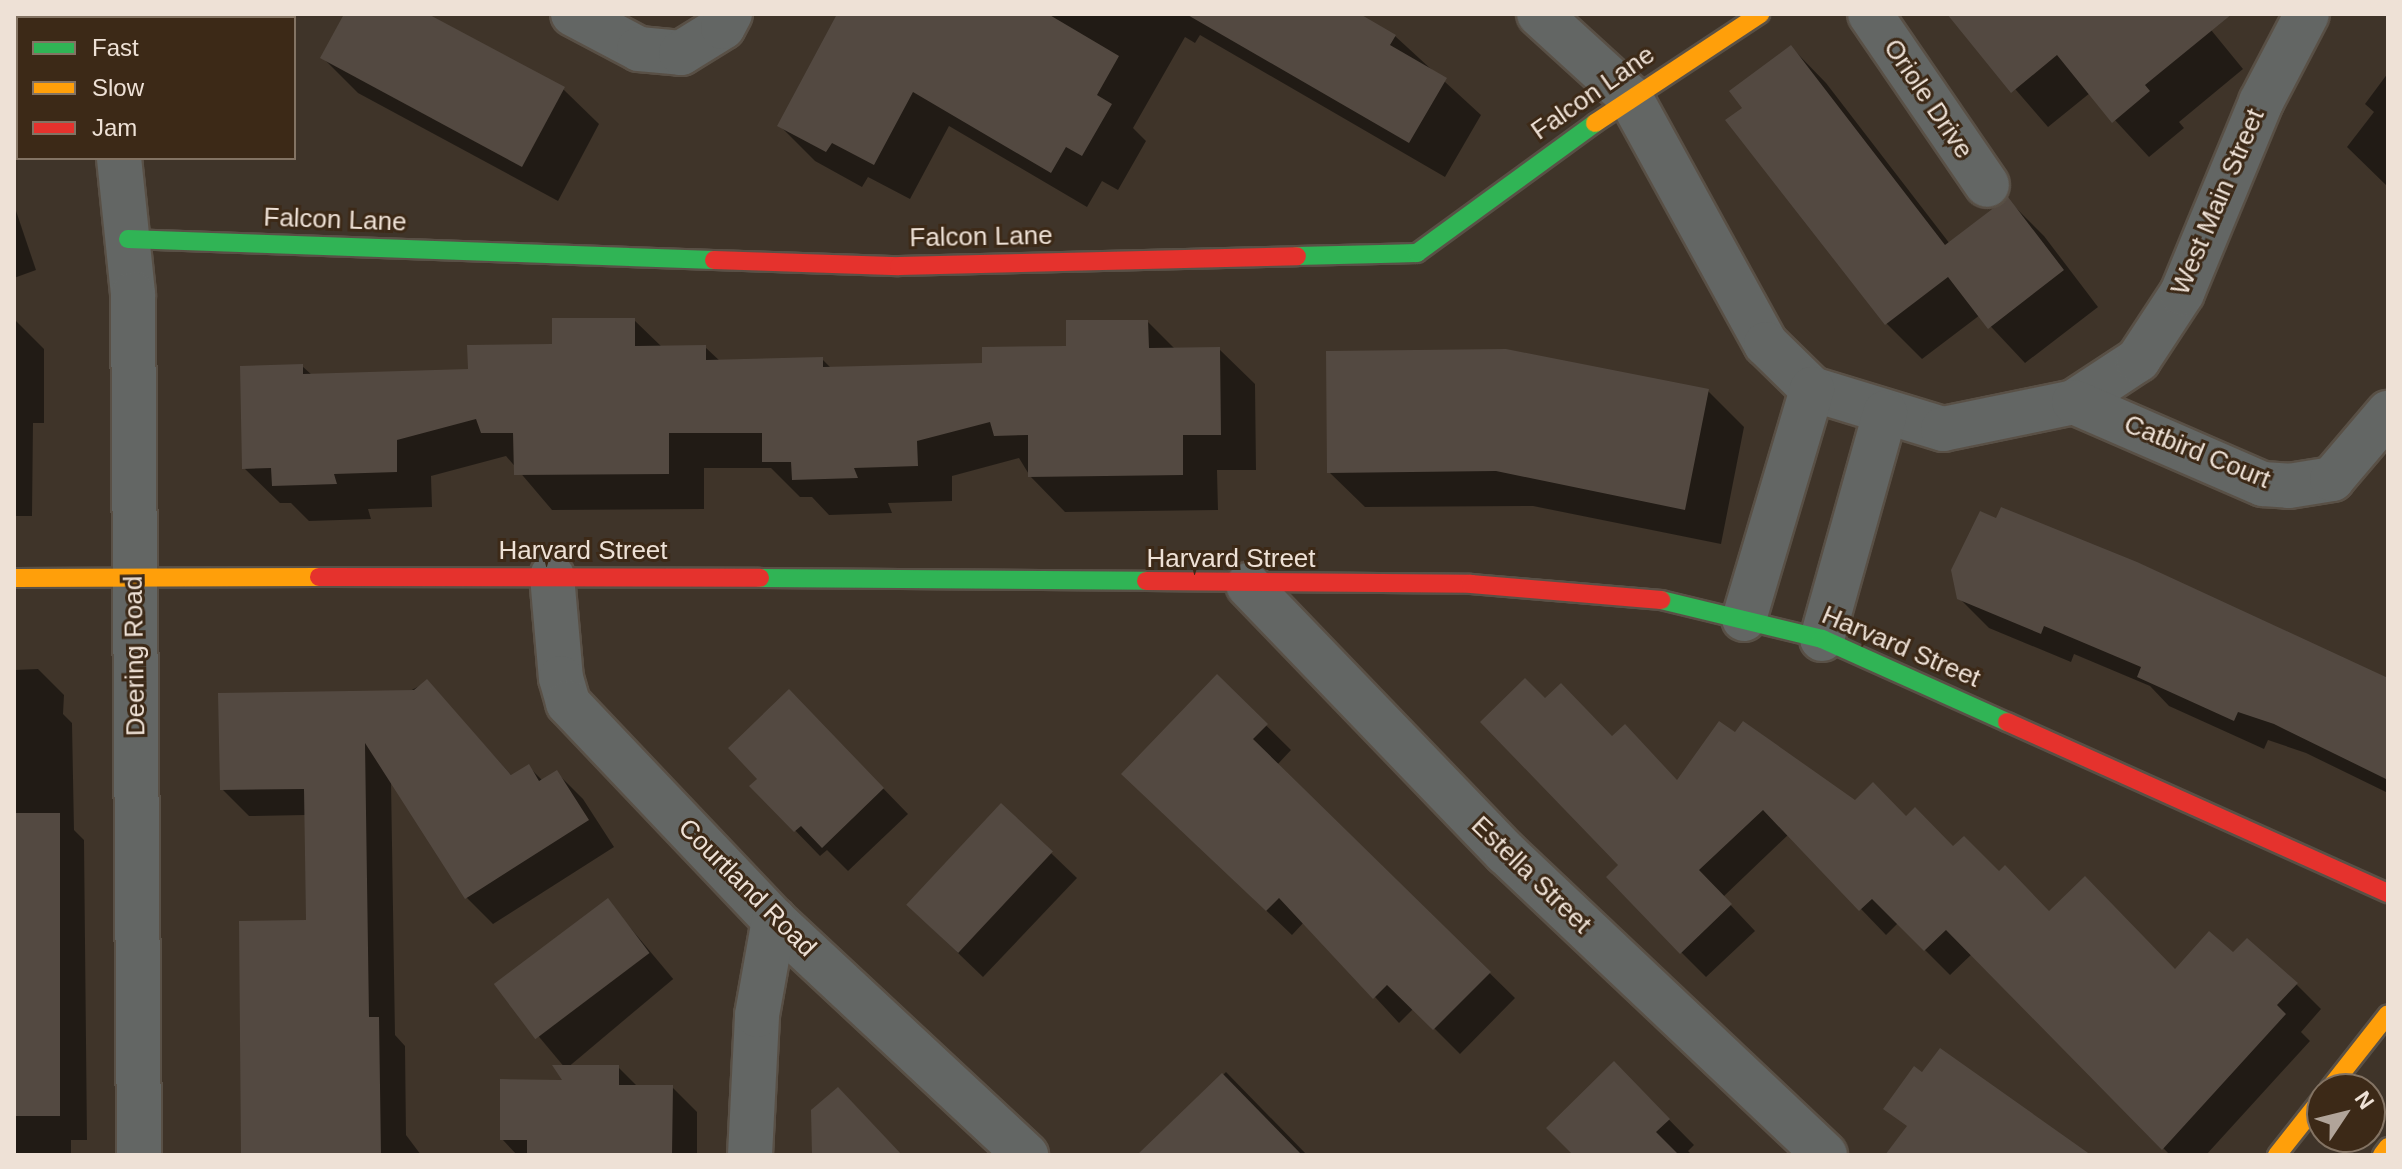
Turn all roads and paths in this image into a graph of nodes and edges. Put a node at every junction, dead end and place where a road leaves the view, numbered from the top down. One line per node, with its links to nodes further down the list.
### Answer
1 (573, 14): 2 (street)
2 (730, 14)
3 (1539, 14): 7 (street, West Main Street)
4 (1760, 14): 7 (main road, Falcon Lane)
5 (1870, 14): 9 (street, Oriole Drive)
6 (2307, 14): 12 (street, West Main Street)
7 (1630, 97): 10 (main road, Falcon Lane); 11 (street, West Main Street)
8 (119, 160): 10 (street, Deering Road)
9 (1987, 185)
10 (128, 239): 17 (street, Deering Road)
11 (1812, 389): 13 (street, West Main Street); 19 (street)
12 (2074, 402): 13 (street, West Main Street); 14 (street, Catbird Court)
13 (1885, 413): 20 (street)
14 (2388, 413)
15 (552, 576): 17 (main road, Harvard Street); 18 (main road, Harvard Street); 22 (street, Courtland Road)
16 (14, 578): 17 (main road, Harvard Street)
17 (134, 578): 27 (street, Deering Road)
18 (1248, 585): 19 (main road, Harvard Street); 30 (street, Estella Street)
19 (1744, 619): 20 (main road, Harvard Street)
20 (1822, 639): 21 (main road, Harvard Street)
21 (2388, 893)
22 (774, 920): 28 (street); 29 (street, Courtland Road)
23 (2388, 1014): 24 (main road)
24 (2342, 1073)
25 (2306, 1118): 31 (main road)
26 (2388, 1147): 32 (main road)
27 (139, 1155)
28 (750, 1155)
29 (1026, 1155)
30 (1825, 1155)
31 (2277, 1155)
32 (2382, 1155)

